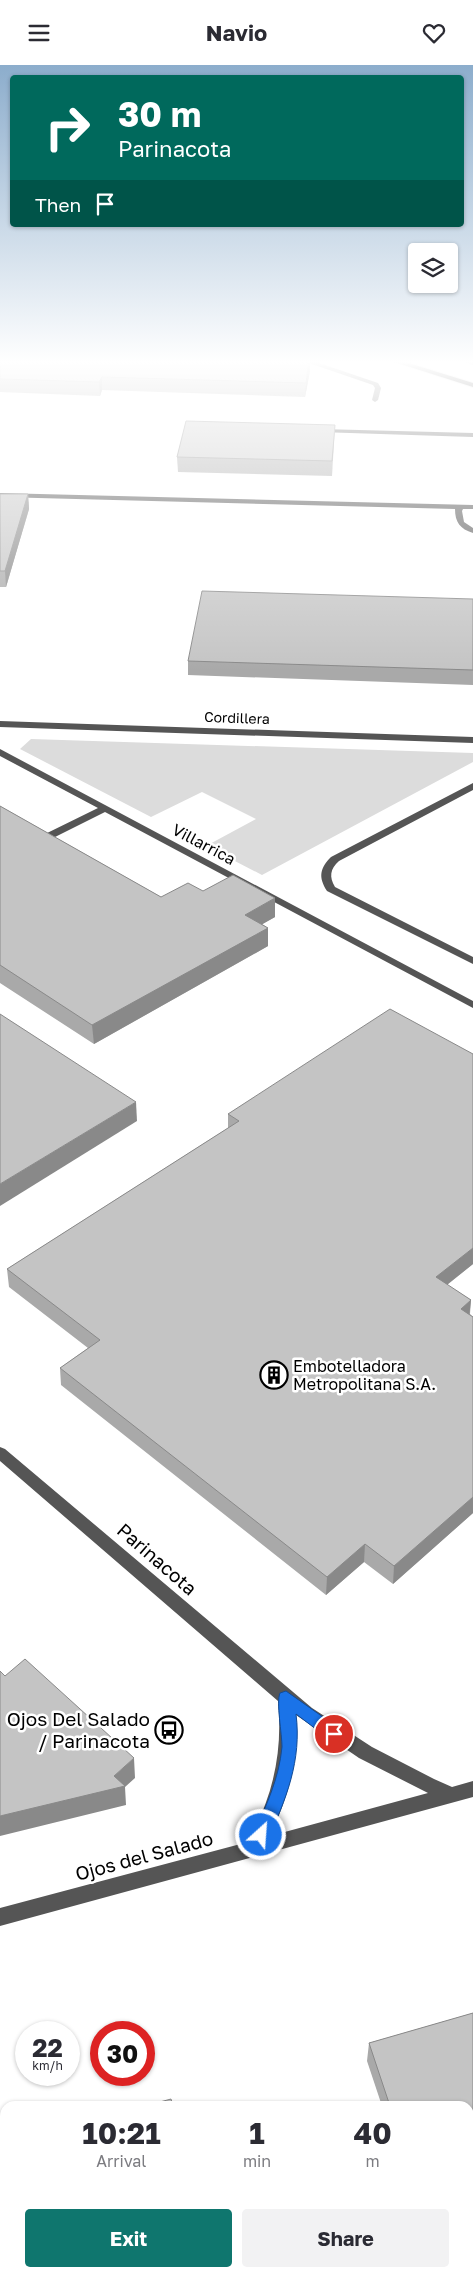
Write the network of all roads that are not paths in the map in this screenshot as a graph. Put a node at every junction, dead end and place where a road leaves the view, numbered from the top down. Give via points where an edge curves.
1 (0, 495) edge
2 (458, 506) junction
3 (473, 507) edge
4 (473, 531) edge
5 (0, 724) edge
6 (473, 741) edge
7 (0, 752) edge
8 (473, 786) edge
9 (106, 808) junction
10 (43, 839) edge
11 (473, 961) edge
12 (473, 1005) edge
13 (0, 1453) edge
14 (286, 1698) junction
15 (473, 1789) edge
16 (451, 1795) junction
17 (254, 1848) junction
18 (0, 1917) edge

1 - 2 street
2 - 3 street
2 - 4 street via 461,523
5 - 6 street, Cordillera
7 - 9 street, Villarrica
8 - 11 street via 335,859 324,874 331,889
9 - 10 street
9 - 12 street, Villarrica
13 - 14 street, Parinacota
14 - 16 street, Parinacota via 360,1751
14 - 17 street via 289,1747 286,1772 272,1815
15 - 16 street, Ojos del Salado
16 - 17 street, Ojos del Salado
17 - 18 street, Ojos del Salado

